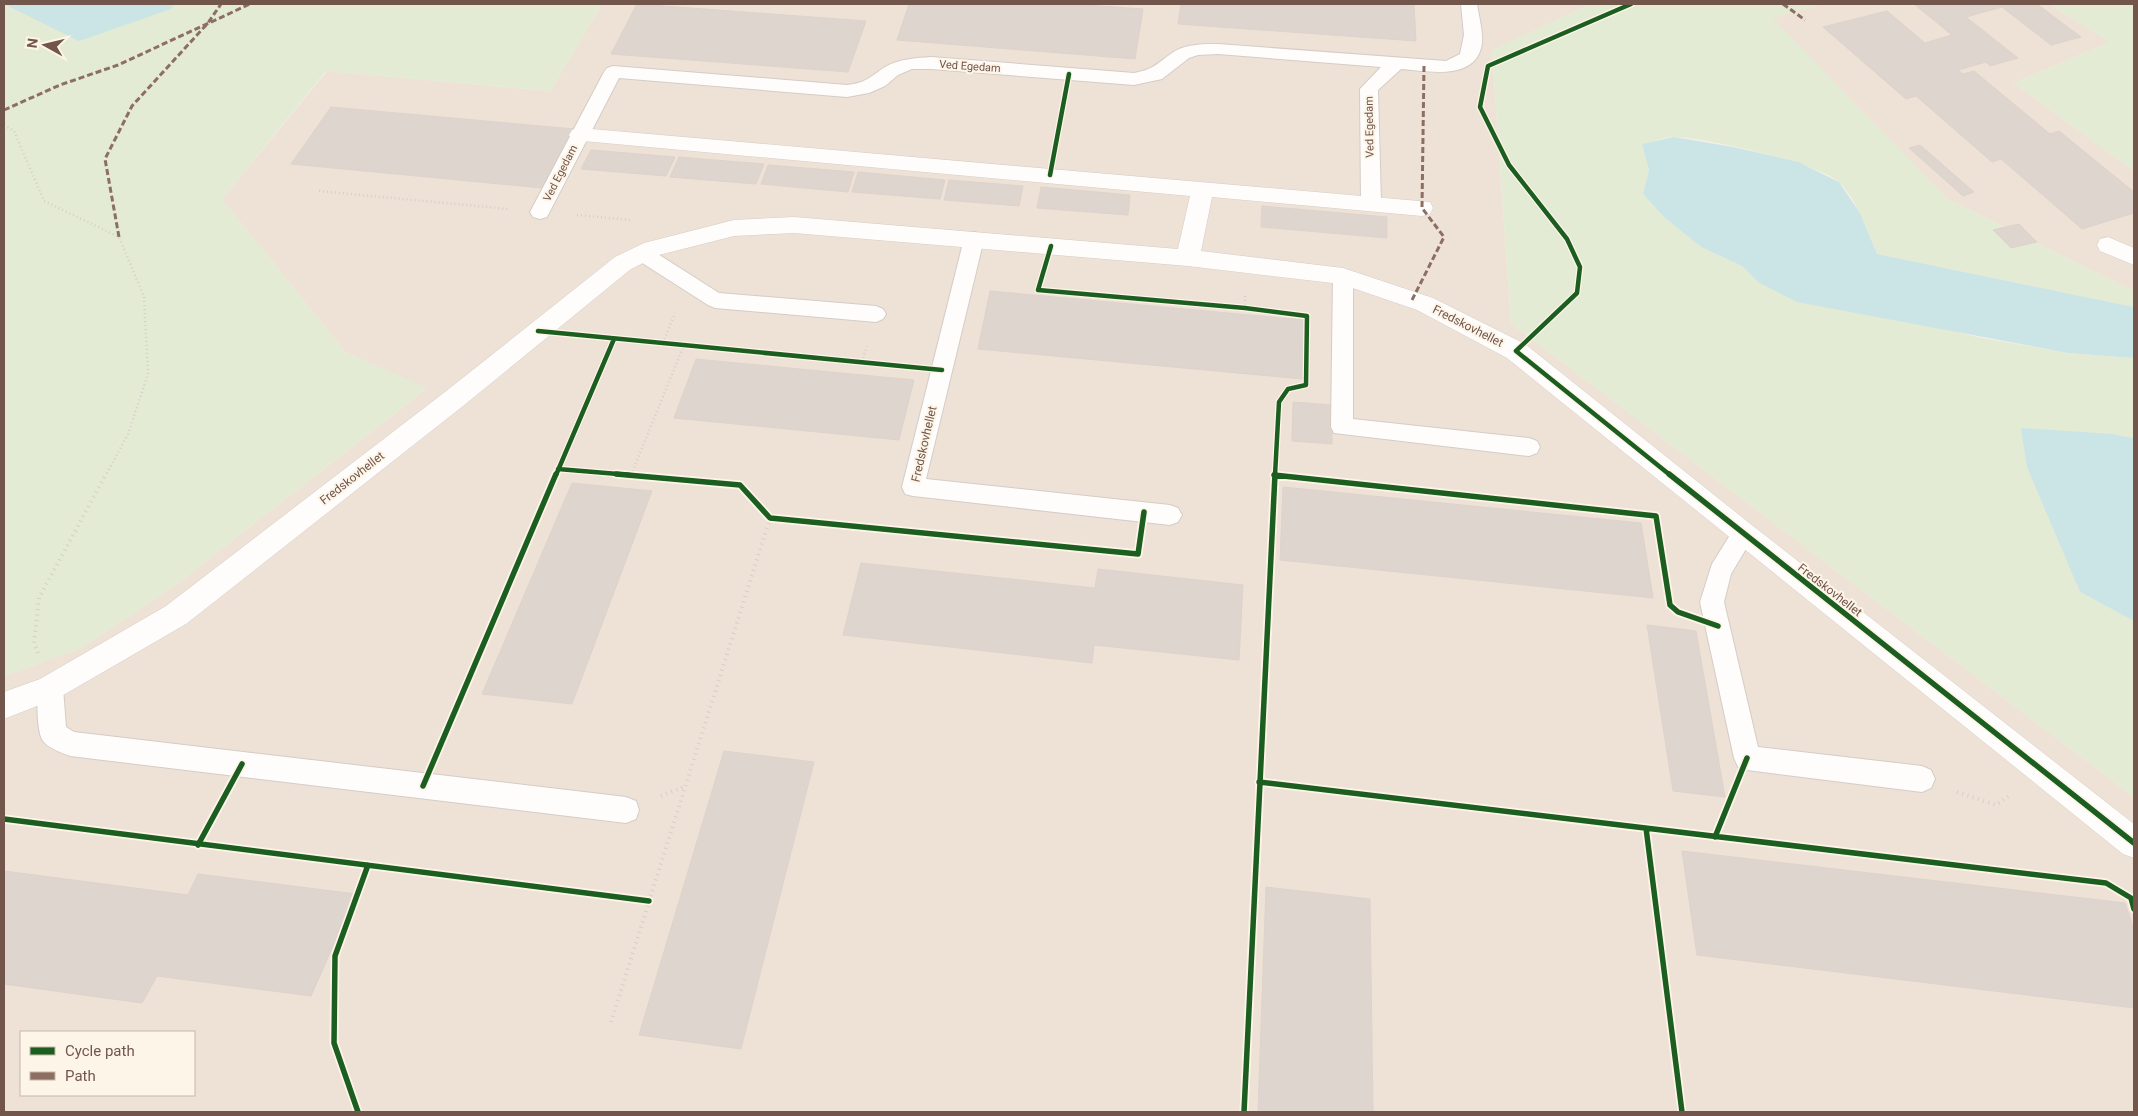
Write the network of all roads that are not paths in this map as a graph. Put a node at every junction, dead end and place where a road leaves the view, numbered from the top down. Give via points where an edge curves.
1 (1470, 4) edge
2 (1397, 63) junction
3 (580, 135) junction
4 (1203, 189) junction
5 (1371, 203) junction
6 (1422, 208) dead end
7 (540, 212) road end
8 (974, 239) junction
9 (2108, 245) dead end
10 (643, 254) junction
11 (2134, 257) edge
12 (1188, 258) junction
13 (1343, 276) junction
14 (876, 314) dead end
15 (1529, 447) dead end
16 (1170, 515) dead end
17 (1742, 534) junction
18 (50, 688) junction
19 (4, 706) edge
20 (1922, 780) road end
21 (626, 810) dead end
22 (2134, 843) edge

1 - 2 lane, Ved Egedam via 1473,46 1466,60 1447,67
2 - 3 lane, Ved Egedam via 1198,50 1183,54 1156,75 1134,79 910,64 863,89 847,91 613,72
2 - 5 lane, Ved Egedam via 1376,78 1369,89
3 - 4 street, Ved Egedam
3 - 7 lane, Ved Egedam
4 - 5 street, Ved Egedam
4 - 12 street
5 - 6 street, Ved Egedam
8 - 10 street, Fredskovhellet via 794,224 734,228
8 - 12 street, Fredskovhellet
8 - 16 lane, Fredskovhellet via 913,487
9 - 11 street
10 - 14 lane via 715,300
10 - 18 street, Fredskovhellet via 623,263 176,615
12 - 13 street, Fredskovhellet
13 - 15 lane via 1342,427
13 - 17 street, Fredskovhellet via 1425,304 1516,351
17 - 20 lane via 1720,571 1712,602 1747,758
17 - 22 street, Fredskovhellet
18 - 19 street, Fredskovhellet
18 - 21 lane via 53,734 70,744

